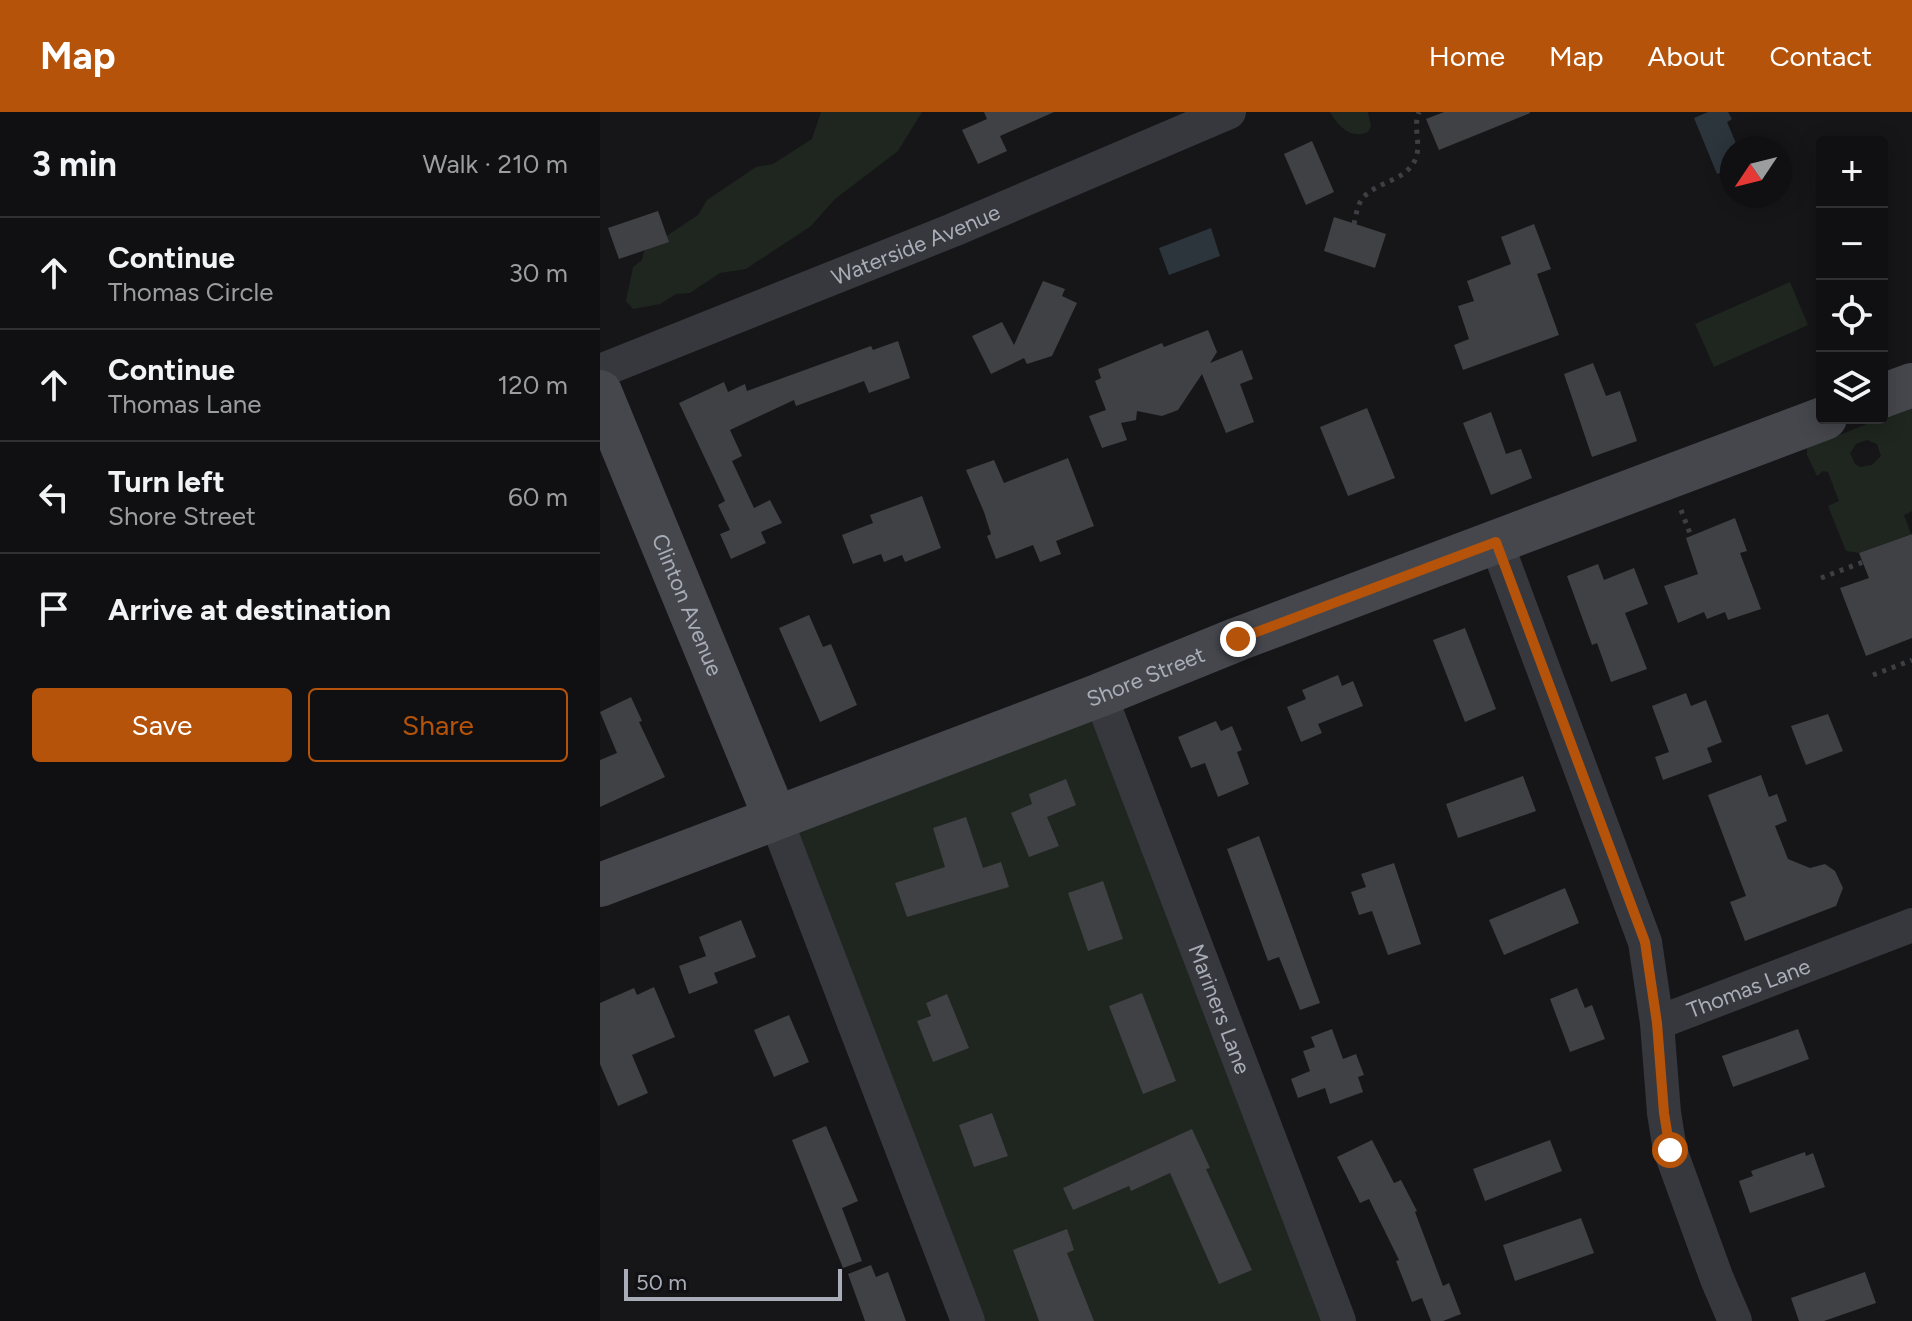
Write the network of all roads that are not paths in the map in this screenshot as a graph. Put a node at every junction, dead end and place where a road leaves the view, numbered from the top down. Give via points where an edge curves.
1 (1229, 112) edge
2 (600, 371) edge
3 (1912, 385) edge
4 (600, 392) edge
5 (1888, 394) edge
6 (1816, 421) edge
7 (1496, 542) junction
8 (1100, 695) junction
9 (775, 817) junction
10 (600, 885) edge
11 (1912, 925) edge
12 (1657, 1023) junction
13 (968, 1321) edge
14 (1339, 1321) edge
15 (1735, 1321) edge

1 - 2 street, Waterside Avenue via 953,230
3 - 5 main road
4 - 9 main road, Clinton Avenue
6 - 7 main road, Shore Street
7 - 8 main road, Shore Street
7 - 12 street, Thomas Lane via 1637,916
8 - 9 main road, Shore Street
8 - 14 street, Mariners Lane
9 - 10 main road, Shore Street
9 - 13 street
11 - 12 street, Thomas Lane
12 - 15 street via 1670,1150

